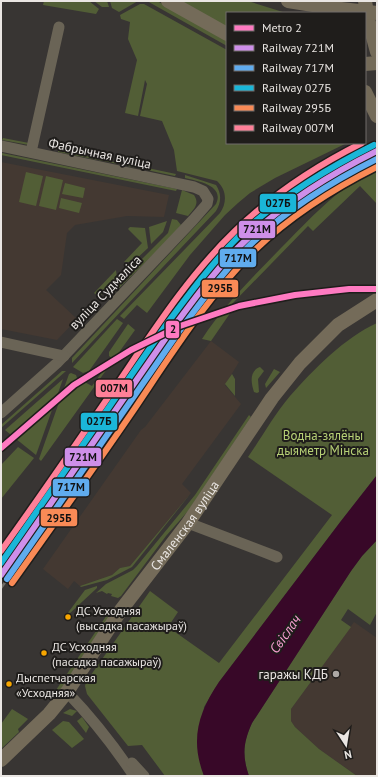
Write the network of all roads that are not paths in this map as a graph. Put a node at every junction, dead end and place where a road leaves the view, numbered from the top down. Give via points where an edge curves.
1 (168, 1) edge
2 (288, 1) edge
3 (340, 1) edge
4 (365, 1) edge
5 (341, 12) edge
6 (377, 13) edge
7 (58, 27) dead end
8 (226, 33) edge
9 (377, 52) edge
10 (377, 63) edge
11 (366, 64) edge
12 (366, 94) edge
13 (377, 116) edge
14 (1, 146) edge
15 (31, 152) junction
16 (194, 187) joint
17 (377, 300) edge
18 (1, 342) edge
19 (64, 356) junction
20 (1, 413) edge
21 (188, 523) junction
22 (277, 558) dead end
23 (67, 692) junction
24 (118, 751) junction
25 (1, 760) edge
26 (134, 776) edge
27 (144, 776) edge

1 - 8 main road
2 - 6 main road, bridge
3 - 5 main road
4 - 9 main road
7 - 15 street
10 - 11 main road
12 - 13 main road
14 - 15 street, Фабрычная вуліца
15 - 16 street, Фабрычная вуліца
16 - 19 street, вуліца Судмаліса via 203,190 208,199 207,204
17 - 21 main road, Смаленская вуліца via 338,324 300,363 272,398
18 - 19 street
19 - 20 street, вуліца Судмаліса
21 - 22 street
21 - 23 main road, Смаленская вуліца via 121,610
23 - 24 street
23 - 25 main road, Смаленская вуліца via 49,714
24 - 26 street
24 - 27 street

